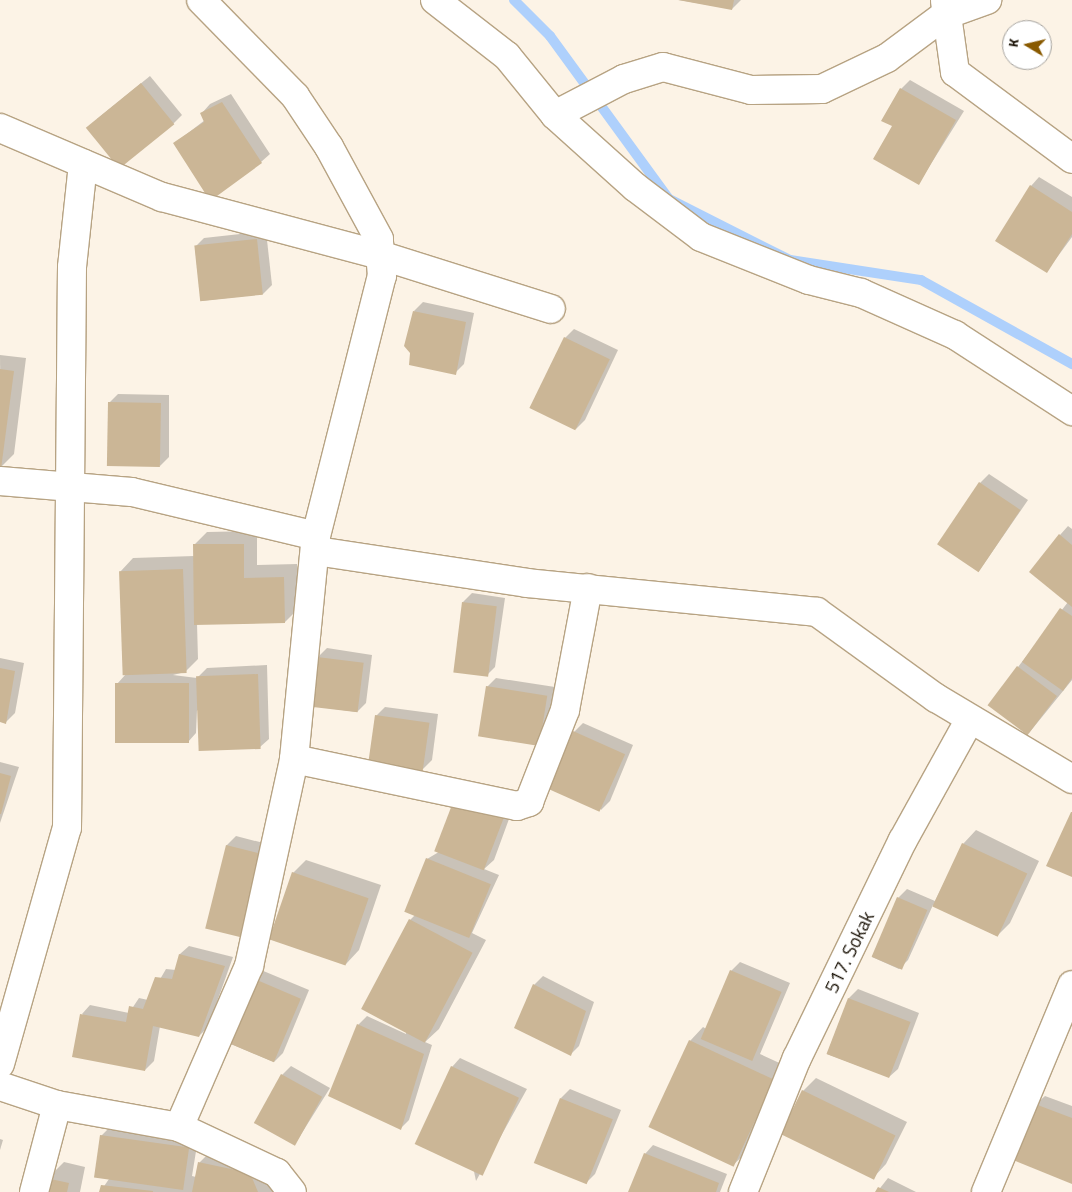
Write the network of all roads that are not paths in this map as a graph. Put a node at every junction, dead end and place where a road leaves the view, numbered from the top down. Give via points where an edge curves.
1 (201, 0) edge
2 (435, 0) edge
3 (987, 0) edge
4 (947, 5) edge
5 (565, 111) junction
6 (0, 128) edge
7 (1072, 159) edge
8 (83, 164) junction
9 (380, 256) junction
10 (551, 309) dead end
11 (1072, 411) edge
12 (0, 480) edge
13 (73, 487) junction
14 (316, 544) junction
15 (588, 588) junction
16 (970, 719) junction
17 (294, 759) junction
18 (1072, 779) edge
19 (1072, 985) edge
20 (0, 1064) edge
21 (0, 1086) edge
22 (57, 1105) junction
23 (179, 1127) junction
24 (34, 1192) edge
25 (292, 1192) edge
26 (744, 1192) edge
27 (986, 1192) edge

1 - 9 street via 295,96 379,239
2 - 5 street via 507,56
3 - 4 street
4 - 5 street via 888,58 822,89 751,90 663,67 624,79
4 - 7 street via 954,72
5 - 11 street via 635,187 702,237 809,280 861,293 955,335
6 - 8 street
8 - 9 street via 162,197
8 - 13 street via 72,267
9 - 10 street
9 - 14 street via 382,276
12 - 13 street
13 - 14 street via 132,492
13 - 20 street via 67,828
14 - 15 street
14 - 17 street
15 - 16 street via 817,612
15 - 17 street via 565,710 529,802 517,806
16 - 18 street
16 - 26 street, 517. Sokak via 903,840 797,1058
17 - 23 street via 249,966
19 - 27 street
21 - 22 street
22 - 23 street
22 - 24 street
23 - 25 street via 277,1173

